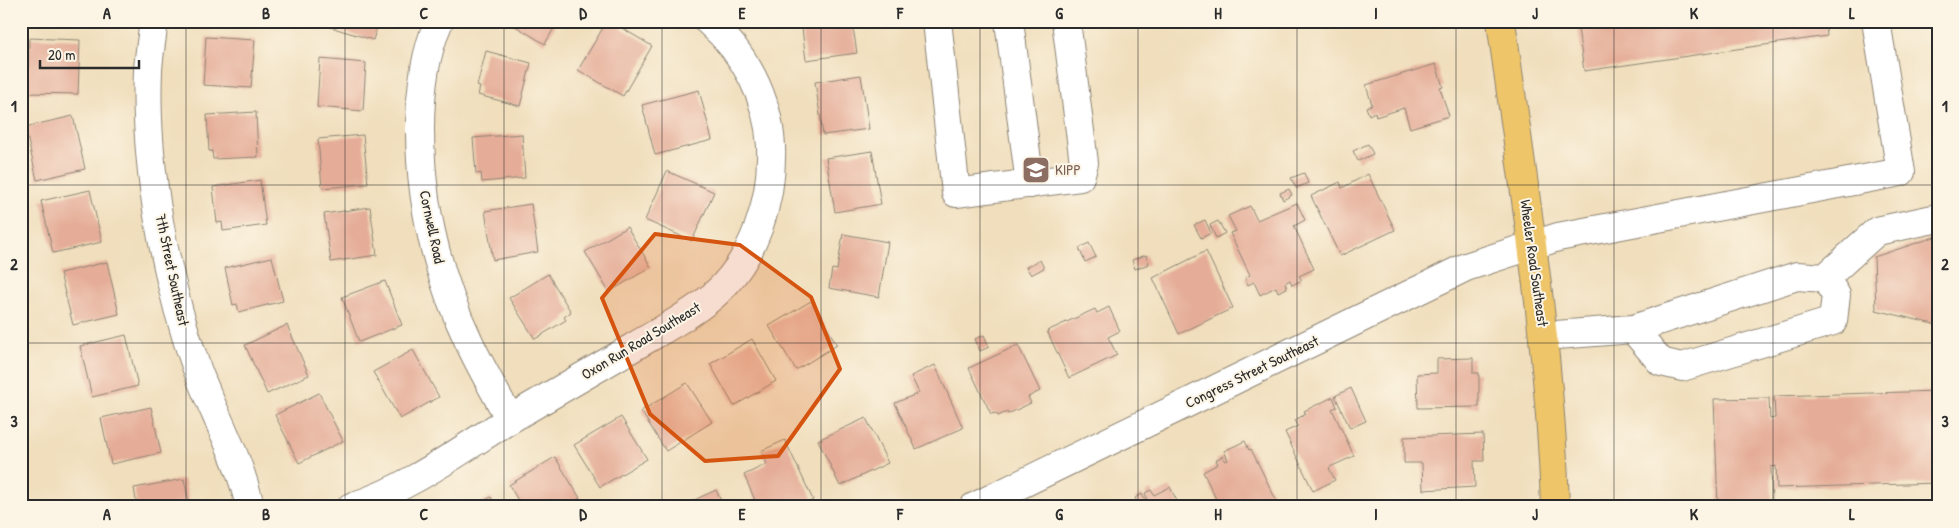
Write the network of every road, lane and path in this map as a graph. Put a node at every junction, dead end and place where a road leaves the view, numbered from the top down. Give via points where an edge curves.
1 (154, 21) edge
2 (440, 21) edge
3 (708, 21) edge
4 (936, 21) edge
5 (1010, 21) edge
6 (1066, 21) edge
7 (1501, 21) edge
8 (1876, 21) edge
9 (1030, 184) junction
10 (1938, 218) edge
11 (1532, 244) junction
12 (1825, 278) junction
13 (1633, 329) junction
14 (1544, 336) junction
15 (510, 419) junction
16 (250, 507) edge
17 (351, 507) edge
18 (974, 507) edge
19 (1555, 507) edge

1 - 16 street, 7th Street Southeast via 148,69 149,126 163,241 184,328 209,399 240,470
2 - 15 street, Cornwell Road via 426,59 422,85 420,146 428,222 458,319
3 - 15 street, Oxon Run Road Southeast via 731,44 748,69 768,125 771,155 769,186 762,218 751,244 722,286 703,304
4 - 9 street via 956,193
5 - 9 street
6 - 9 street via 1084,163 1080,177
7 - 11 main road, Wheeler Road Southeast
8 - 11 street, Congress Street Southeast via 1901,172
10 - 12 street via 1877,231
11 - 14 main road, Wheeler Road Southeast
11 - 18 street, Congress Street Southeast via 1466,267
12 - 13 street via 1797,276
12 - 13 street via 1836,296 1833,321 1682,368 1661,362
13 - 14 street
14 - 19 main road, Wheeler Road Southeast via 1552,419
15 - 17 street, Oxon Run Road Southeast via 409,483

